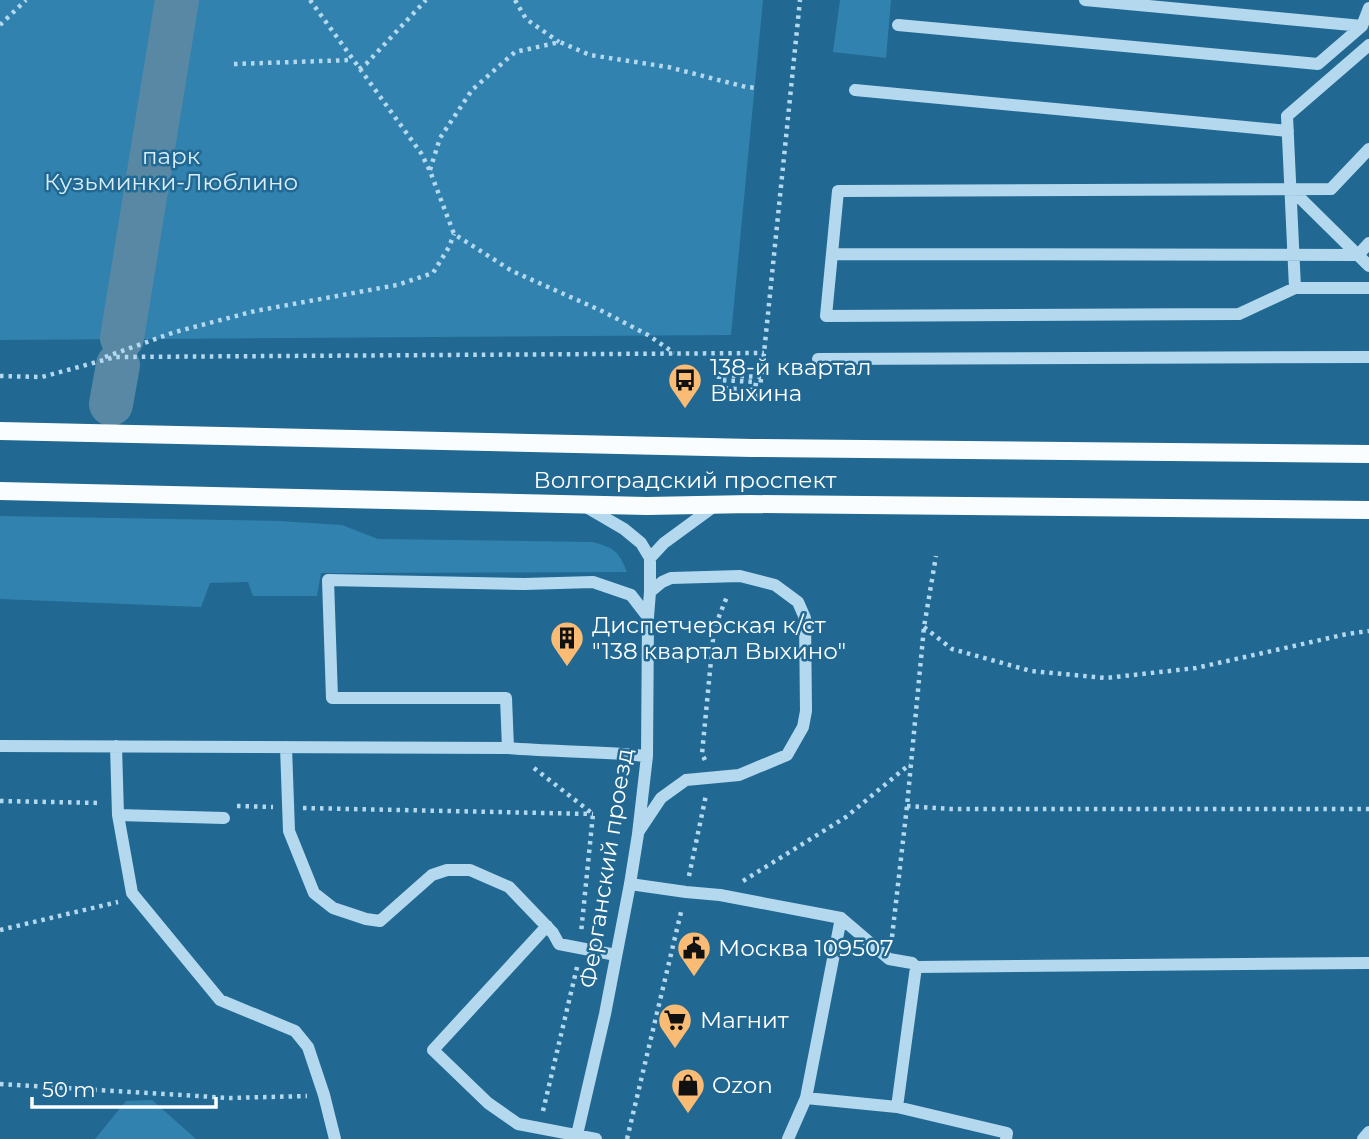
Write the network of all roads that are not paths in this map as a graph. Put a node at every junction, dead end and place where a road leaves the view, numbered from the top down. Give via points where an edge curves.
1 (1085, 0) edge
2 (1369, 8) edge
3 (898, 25) dead end
4 (1362, 26) junction
5 (1369, 45) edge
6 (855, 90) dead end
7 (1288, 131) junction
8 (1369, 149) edge
9 (1291, 189) junction
10 (1369, 243) edge
11 (832, 254) junction
12 (1293, 255) junction
13 (1358, 255) junction
14 (1369, 266) edge
15 (1295, 288) junction
16 (1369, 288) edge
17 (1369, 357) edge
18 (818, 359) dead end
19 (0, 431) edge
20 (1369, 454) edge
21 (0, 491) edge
22 (582, 505) junction
23 (716, 505) junction
24 (1369, 510) edge
25 (650, 558) junction
26 (650, 592) junction
27 (648, 617) junction
28 (0, 746) edge
29 (116, 746) junction
30 (286, 747) junction
31 (508, 748) junction
32 (647, 756) junction
33 (118, 815) junction
34 (224, 818) dead end
35 (638, 834) junction
36 (630, 884) junction
37 (841, 918) junction
38 (547, 926) junction
39 (617, 955) junction
40 (1369, 963) edge
41 (916, 967) junction
42 (806, 1098) junction
43 (897, 1107) junction
44 (577, 1138) edge
45 (335, 1139) edge
46 (596, 1139) edge
47 (788, 1139) edge
48 (1006, 1139) edge

1 - 4 street
2 - 4 street
3 - 4 street via 1318,64
5 - 7 street via 1287,116
6 - 7 street
7 - 9 street
8 - 9 street via 1331,189
9 - 11 street via 838,191
9 - 12 street
9 - 13 street
10 - 13 street
11 - 12 street
11 - 15 street via 826,316 1239,314
12 - 13 street
12 - 15 street
13 - 14 street
15 - 16 street
17 - 18 street
19 - 20 main road, Волгоградский проспект via 752,448
21 - 22 main road, Волгоградский проспект
22 - 23 main road, Волгоградский проспект
22 - 25 street via 624,529
23 - 24 main road, Волгоградский проспект
23 - 25 street
25 - 26 street, Ферганский проезд
26 - 27 street, Ферганский проезд
26 - 35 street via 671,578 735,576 775,585 798,602 806,618 806,711 803,727 787,755 738,775 686,780 661,798
27 - 31 street via 631,595 593,582 328,579 332,698 506,698
27 - 32 street, Ферганский проезд
28 - 29 street
29 - 30 street
29 - 33 street
30 - 31 street
30 - 38 street via 289,831 314,893 333,908 380,921 432,875 470,870 509,887
31 - 32 street
32 - 35 street, Ферганский проезд
33 - 34 street
33 - 45 street via 135,898 220,1000 295,1031 308,1048
35 - 36 street, Ферганский проезд
36 - 37 street
36 - 39 street, Ферганский проезд
37 - 41 street via 889,959
37 - 42 street
38 - 39 street via 559,944
38 - 44 street via 433,1051 488,1103 518,1124
39 - 44 street, Ферганский проезд
40 - 41 street
41 - 43 street
42 - 43 street
42 - 47 street
43 - 48 street via 1007,1133
44 - 46 street

